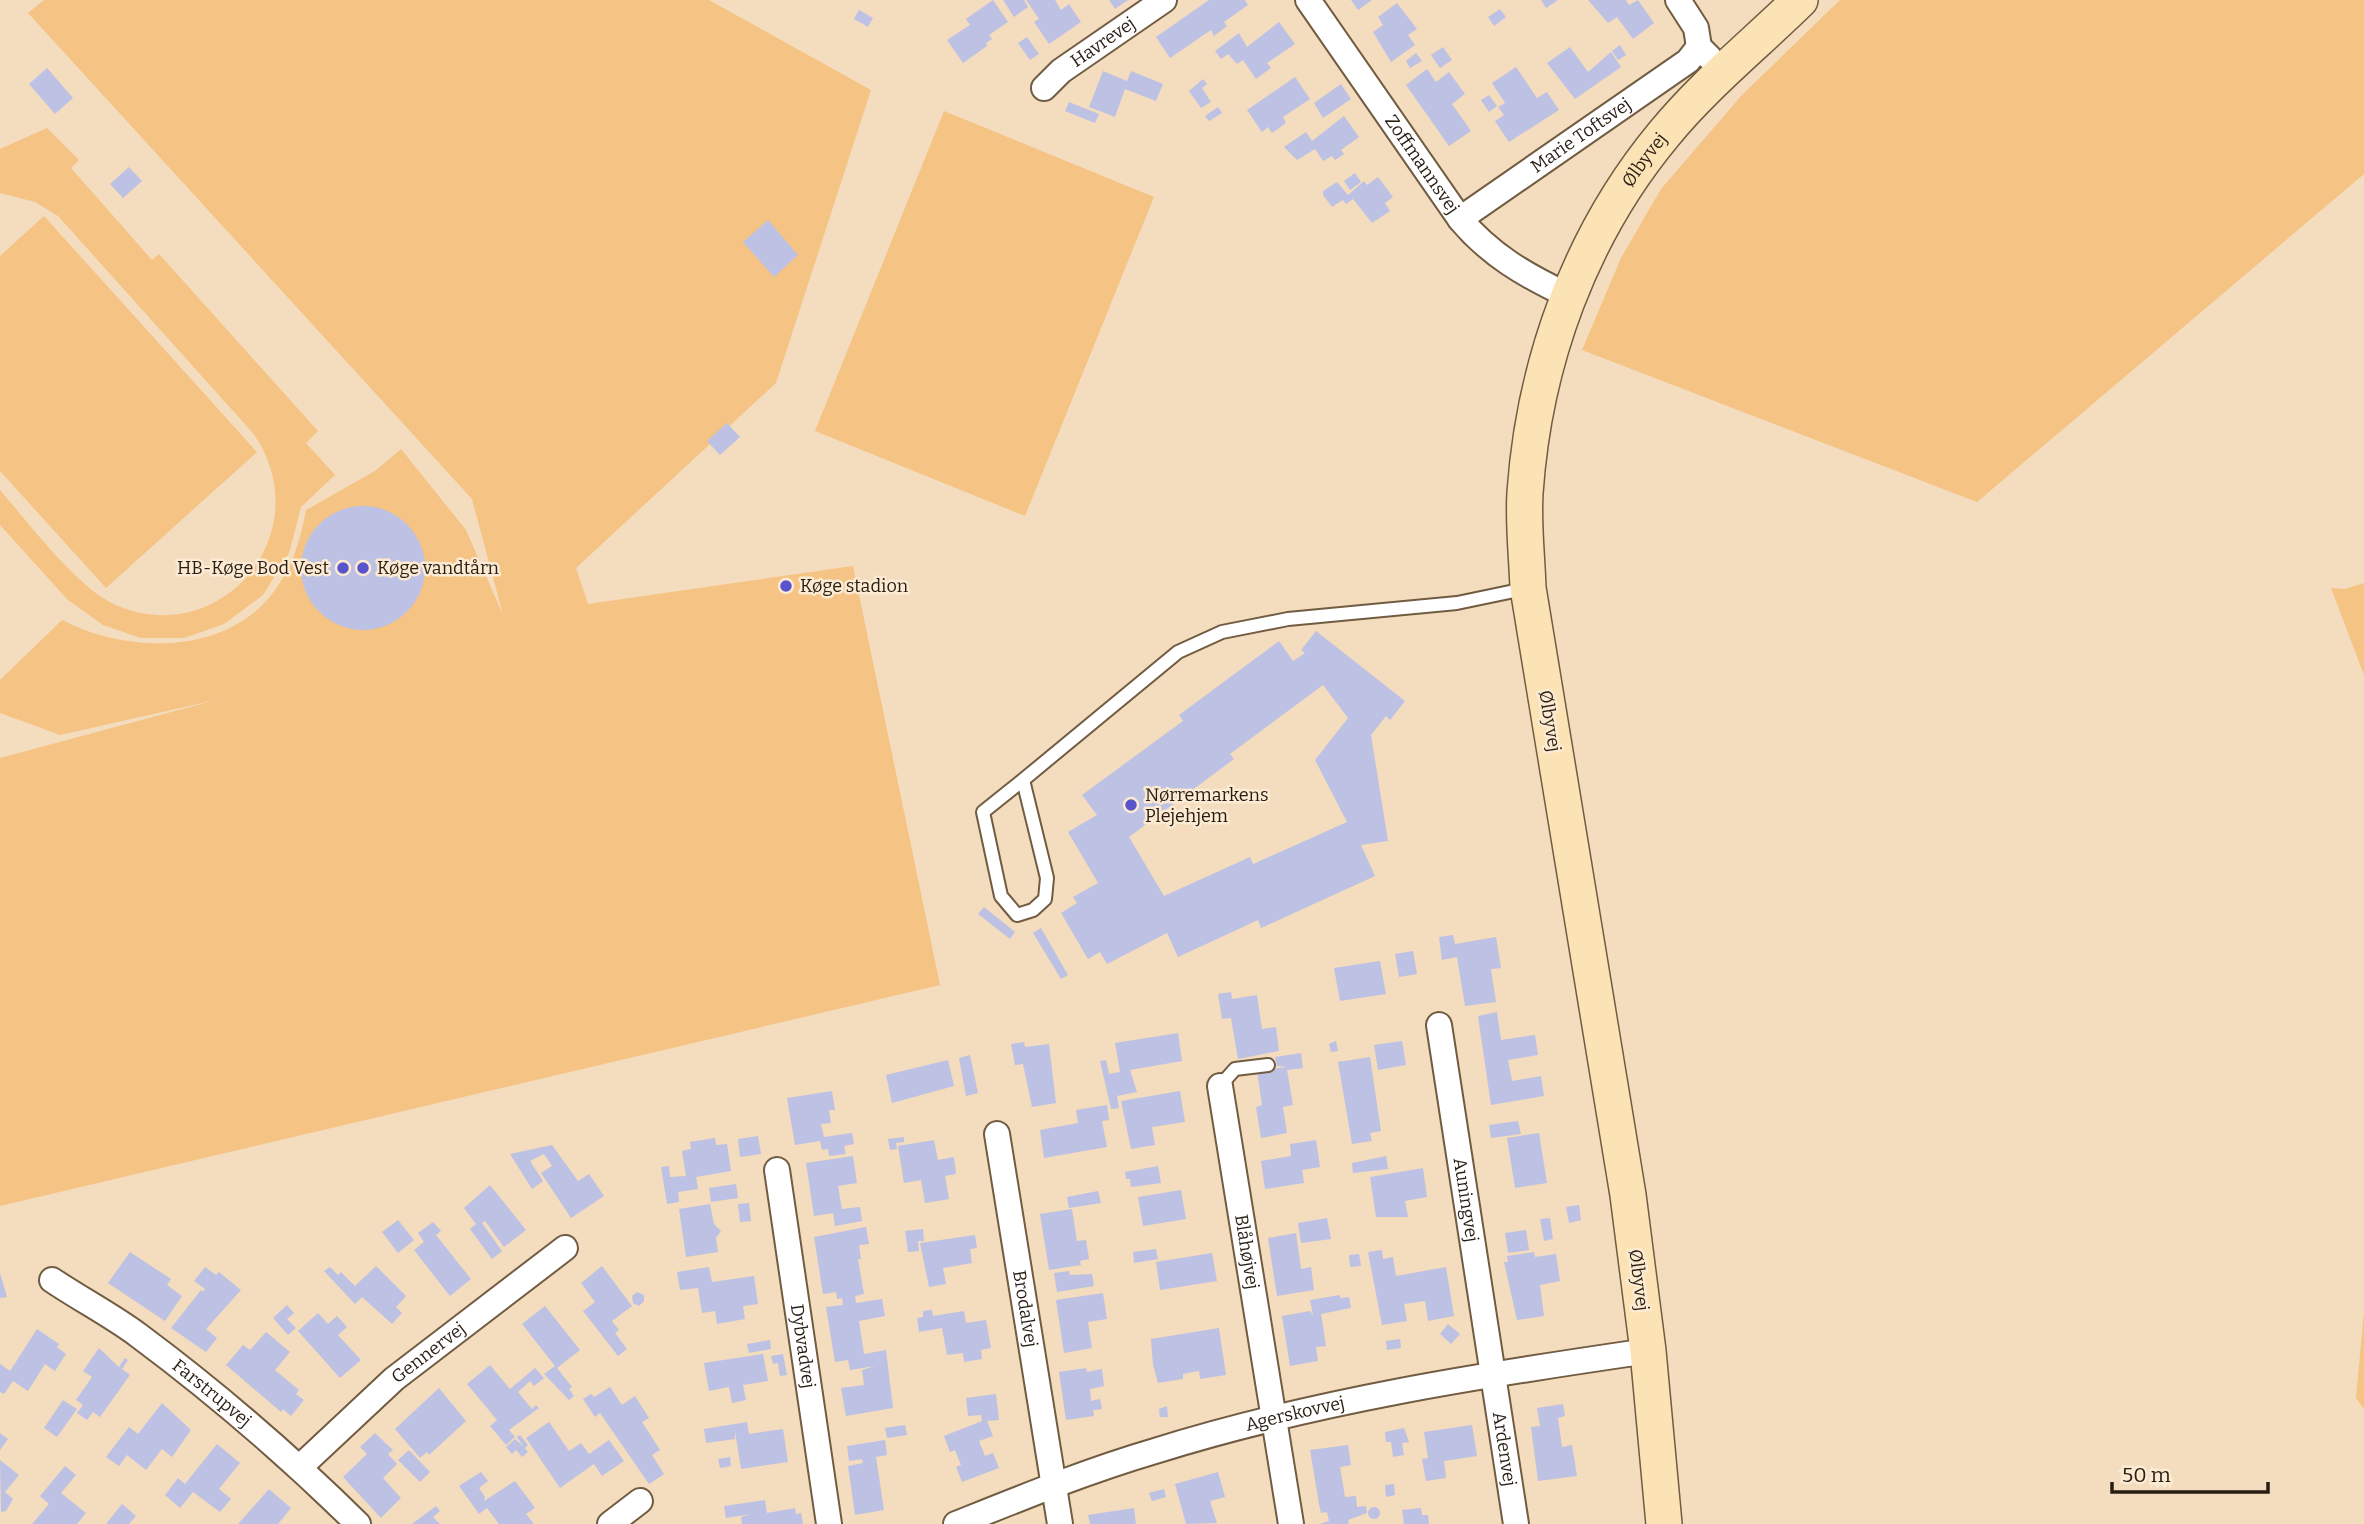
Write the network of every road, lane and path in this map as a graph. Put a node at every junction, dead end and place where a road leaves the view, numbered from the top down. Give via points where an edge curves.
1 (1164, 0) edge
2 (1308, 0) edge
3 (1678, 0) edge
4 (1800, 0) edge
5 (1699, 47) junction
6 (1725, 72) junction
7 (1044, 88) dead end
8 (1460, 219) junction
9 (1567, 295) junction
10 (1528, 589) junction
11 (1023, 780) junction
12 (1439, 1026) dead end
13 (1268, 1065) dead end
14 (1220, 1086) joint
15 (997, 1134) dead end
16 (777, 1170) dead end
17 (565, 1248) dead end
18 (52, 1280) dead end
19 (1648, 1351) junction
20 (1494, 1373) junction
21 (1274, 1418) junction
22 (300, 1467) junction
23 (1054, 1485) junction
24 (640, 1501) dead end
25 (358, 1524) edge
26 (610, 1524) edge
27 (829, 1524) edge
28 (956, 1524) edge
29 (1060, 1524) edge
30 (1291, 1524) edge
31 (1516, 1524) edge
32 (1664, 1524) edge

1 - 7 street, Havrevej via 1061,71
2 - 8 street, Zoffmannsvej
3 - 5 street via 1696,28
4 - 6 street, Ølbyvej
5 - 6 street
5 - 8 street, Marie Toftsvej via 1688,61
6 - 9 street, Ølbyvej via 1666,131 1635,170
8 - 9 street, Zoffmannsvej via 1504,262
9 - 10 street, Ølbyvej via 1537,393 1525,495
10 - 11 lane via 1457,603 1288,619 1222,632 1178,652
10 - 19 street, Ølbyvej via 1628,1195
11 - 11 lane via 1047,878 1045,899 1033,910 1017,915 1001,897 983,811
12 - 20 street, Auningvej
13 - 14 lane via 1235,1069
14 - 21 street, Blåhøjvej
15 - 23 street, Brodalvej
16 - 27 street, Dybvadvej
17 - 22 street, Gennervej via 394,1379
18 - 22 street, Farstrupvej via 136,1333
19 - 20 street, Agerskovvej
19 - 32 street, Ølbyvej
20 - 21 street, Agerskovvej
20 - 31 street, Ardenvej
21 - 23 street, Agerskovvej
21 - 30 street, Blåhøjvej
22 - 25 street, Farstrupvej
23 - 28 street, Agerskovvej
23 - 29 street, Brodalvej
24 - 26 street

